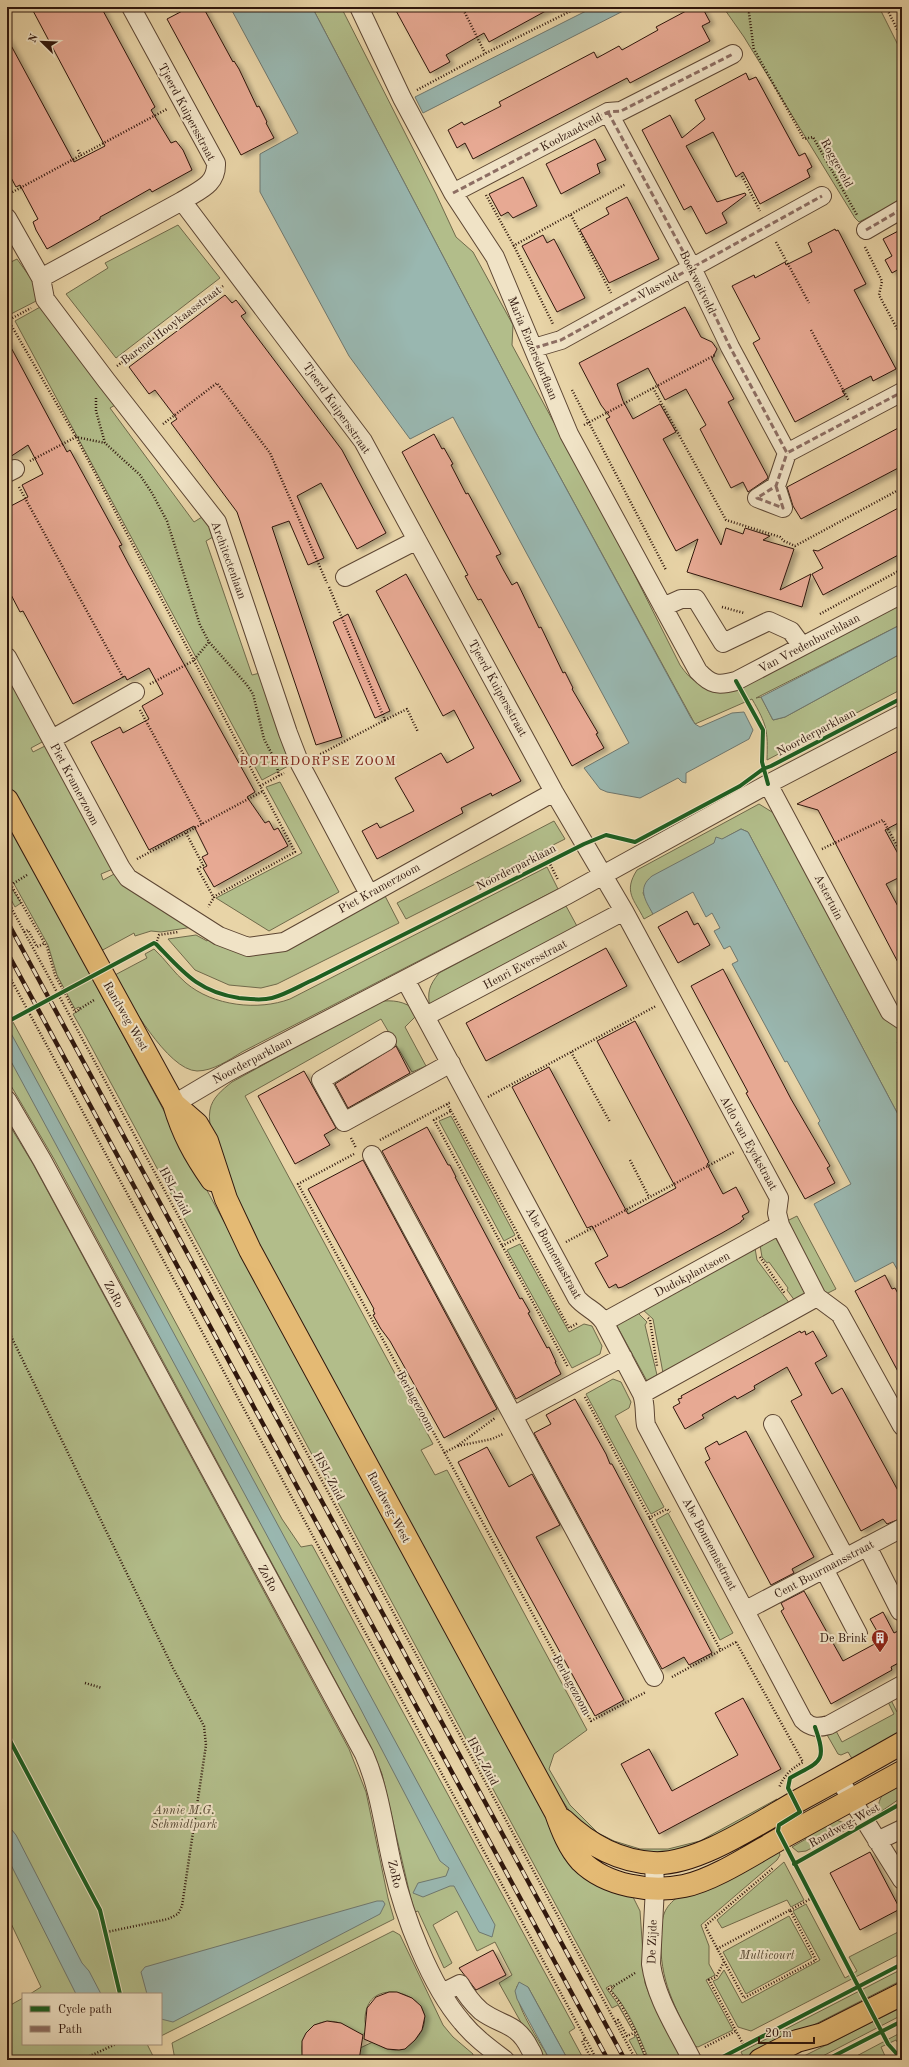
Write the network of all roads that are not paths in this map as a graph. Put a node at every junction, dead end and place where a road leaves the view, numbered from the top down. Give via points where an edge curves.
1 (131, 7) edge
2 (359, 7) edge
3 (733, 54) road end
4 (608, 112) junction
5 (453, 193) junction
6 (822, 196) dead end
7 (182, 201) junction
8 (902, 209) edge
9 (7, 218) edge
10 (866, 230) road end
11 (692, 268) junction
12 (41, 278) junction
13 (534, 348) junction
14 (902, 392) edge
15 (787, 453) junction
16 (776, 486) dead end
17 (417, 540) junction
18 (344, 577) dead end
19 (902, 594) edge
20 (663, 607) junction
21 (802, 646) junction
22 (7, 657) edge
23 (713, 684) joint
24 (133, 693) road end
25 (902, 714) edge
26 (52, 739) junction
27 (768, 784) junction
28 (554, 792) junction
29 (7, 800) edge
30 (603, 876) junction
31 (369, 894) junction
32 (624, 911) junction
33 (406, 981) junction
34 (426, 1016) junction
35 (902, 1020) edge
36 (387, 1041) dead end
37 (451, 1063) junction
38 (7, 1100) edge
39 (174, 1104) junction
40 (369, 1150) road end
41 (226, 1199) joint
42 (780, 1225) junction
43 (817, 1297) junction
44 (602, 1318) junction
45 (623, 1357) junction
46 (642, 1394) junction
47 (511, 1423) junction
48 (773, 1424) dead end
49 (902, 1426) edge
50 (902, 1528) edge
51 (867, 1546) junction
52 (845, 1558) junction
53 (824, 1569) junction
54 (746, 1610) junction
55 (900, 1611) dead end
56 (858, 1634) dead end
57 (656, 1681) road end
58 (902, 1685) edge
59 (902, 1743) edge
60 (902, 1772) edge
61 (839, 1779) junction
62 (851, 1799) junction
63 (556, 1813) junction
64 (902, 1829) edge
65 (878, 1841) junction
66 (654, 1863) junction
67 (902, 1880) edge
68 (655, 1887) junction
69 (442, 1993) junction
70 (902, 1994) edge
71 (823, 2034) junction
72 (752, 2049) edge
73 (696, 2055) edge
74 (505, 2060) edge
75 (534, 2060) edge
76 (784, 2060) edge

1 - 7 street, Tjeerd Kuipersstraat via 216,162 216,173 212,181
2 - 5 street, Maria Enzersdorflaan via 402,98
3 - 4 street, Koolzaadveld via 621,111
4 - 5 street, Koolzaadveld
4 - 11 street, Boekweitveld
5 - 13 street, Maria Enzersdorflaan via 495,257
6 - 11 street, Vlasveld
7 - 12 street
7 - 17 street, Tjeerd Kuipersstraat via 363,441
8 - 10 street
9 - 12 street, Architectenlaan
11 - 13 street, Vlasveld via 561,340
11 - 15 street, Boekweitveld via 730,347
12 - 31 street, Architectenlaan via 45,299 217,522 300,764
13 - 20 street, Maria Enzersdorflaan via 569,434
14 - 15 street
15 - 16 street
17 - 18 street
17 - 28 street, Tjeerd Kuipersstraat
19 - 21 street, Van Vredenburchlaan
20 - 21 street via 681,599 696,599 723,643 769,620 791,630
20 - 23 street, Maria Enzersdorflaan via 698,671
21 - 23 street, Van Vredenburchlaan via 736,681
22 - 26 street, Piet Kramerzoom
24 - 26 street
25 - 27 street, Noorderparklaan
26 - 31 street, Piet Kramerzoom via 120,868 128,878 219,936 248,946 284,942
27 - 30 street, Noorderparklaan
27 - 35 street, Astertuin via 890,1012
28 - 30 street, Tjeerd Kuipersstraat
28 - 31 street, Piet Kramerzoom
29 - 39 main road, Randweg West
30 - 32 street, Aldo van Eyckstraat
30 - 33 street, Noorderparklaan
32 - 34 street, Henri Eversstraat
32 - 42 street, Aldo van Eyckstraat via 780,1198 777,1214
33 - 34 street, Abe Bonnemastraat
33 - 39 street, Noorderparklaan via 228,1072
34 - 37 street, Abe Bonnemastraat
36 - 37 street via 321,1080 344,1122
37 - 44 street, Abe Bonnemastraat via 580,1302
38 - 69 street, ZoRo via 364,1754 375,1783 393,1869 407,1920
39 - 41 main road, Randweg West via 193,1153
40 - 47 street
41 - 63 main road, Randweg-West via 262,1271
42 - 43 street, Aldo van Eyckstraat
42 - 44 street, Dudokplantsoen via 634,1305
43 - 46 street
43 - 49 street, Aldo van Eyckstraat via 840,1314
44 - 45 street, Abe Bonnemastraat
45 - 46 street, Abe Bonnemastraat
45 - 47 street
46 - 54 street, Abe Bonnemastraat via 646,1404 646,1425
47 - 57 street
48 - 52 street
50 - 51 street, Cent Buurmansstraat
51 - 52 street, Cent Buurmansstraat
51 - 55 street
52 - 53 street, Cent Buurmansstraat
53 - 54 street, Cent Buurmansstraat
53 - 56 street
54 - 58 street, Abe Bonnemastraat via 802,1720 808,1725 829,1725
59 - 61 main road, Randweg-West
60 - 62 main road, Randweg-West
61 - 62 street, Randweg-West
61 - 66 main road, Randweg-West via 712,1849 688,1858
62 - 65 street, Randweg-West
62 - 68 main road, Randweg-West via 718,1874 684,1886
63 - 66 main road, Randweg-West via 591,1844 630,1860
63 - 68 main road, Randweg-West via 566,1839 581,1861 595,1872 617,1883
64 - 65 street
65 - 67 street, Randweg-West
66 - 68 street, De Zijde
68 - 73 street, De Zijde via 651,1964 656,1992
69 - 74 street, ZoRo via 474,2036
69 - 75 street via 460,1984 467,1997 483,2012 521,2034
70 - 71 main road
71 - 72 main road
71 - 76 main road via 801,2052

